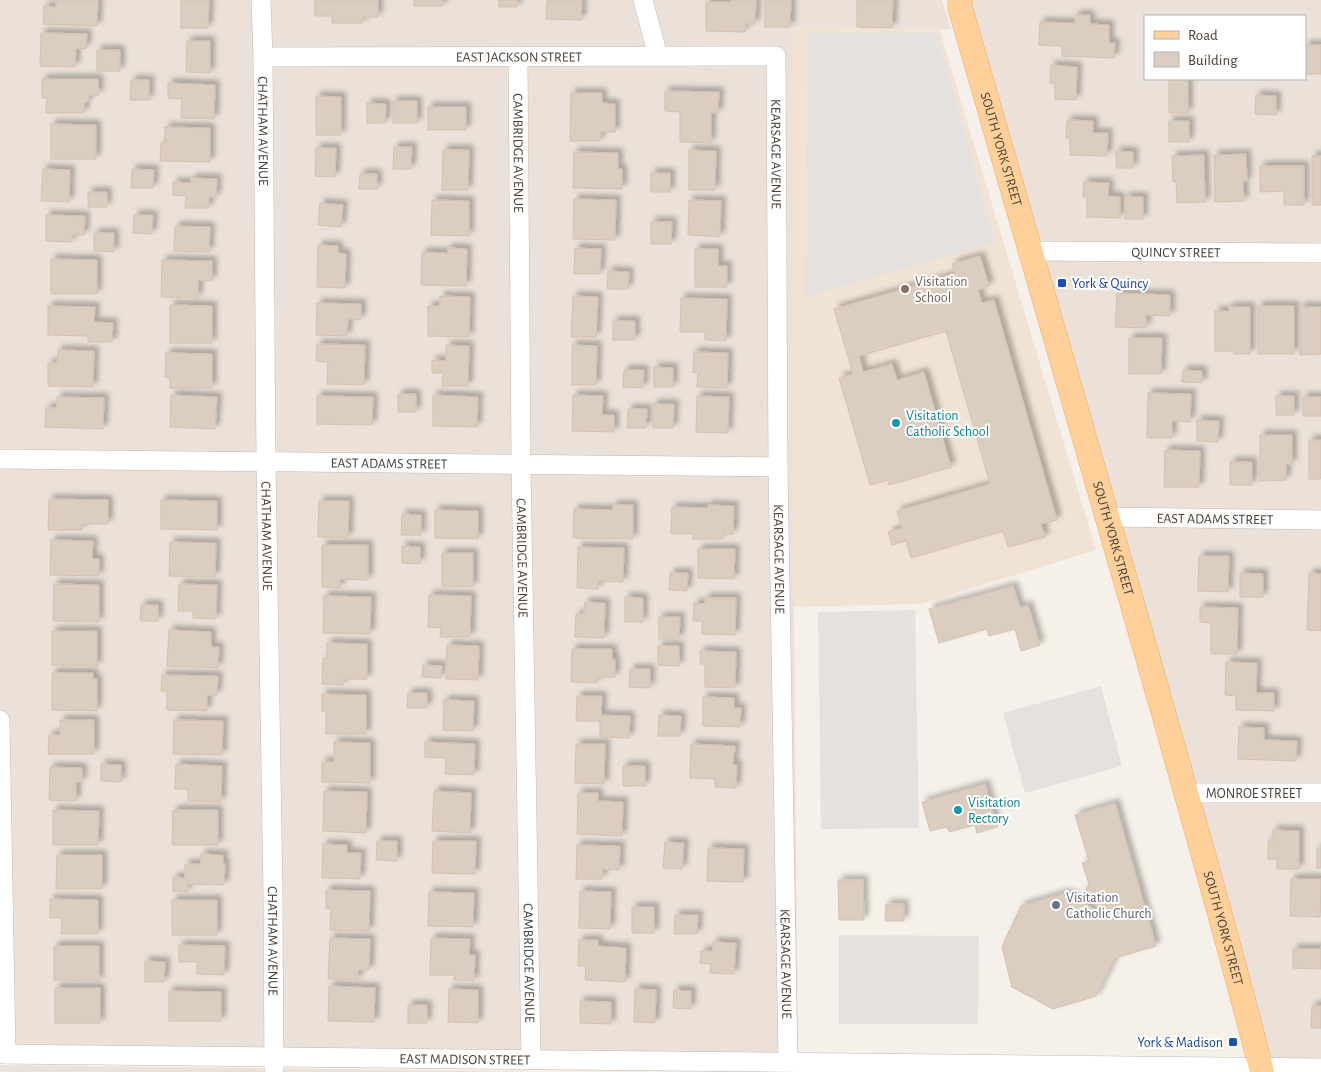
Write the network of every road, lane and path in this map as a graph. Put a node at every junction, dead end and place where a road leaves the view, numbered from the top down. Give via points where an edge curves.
1 (261, 0) edge
2 (643, 0) edge
3 (958, 2) edge
4 (658, 56) junction
5 (776, 56) joint
6 (263, 57) junction
7 (518, 57) junction
8 (1031, 251) junction
9 (1321, 253) edge
10 (0, 459) edge
11 (266, 462) junction
12 (521, 464) junction
13 (778, 467) junction
14 (1108, 517) junction
15 (1321, 520) edge
16 (0, 720) edge
17 (1186, 793) junction
18 (1321, 793) edge
19 (3, 1054) edge
20 (531, 1060) junction
21 (788, 1062) junction
22 (274, 1064) edge
23 (817, 1067) edge
24 (1321, 1068) edge
25 (1262, 1070) edge

1 - 6 street, CHATHAM AVENUE
2 - 4 street
3 - 8 main road, SOUTH YORK STREET
4 - 5 street, EAST JACKSON STREET
4 - 7 street, EAST JACKSON STREET
5 - 13 street, KEARSAGE AVENUE
6 - 7 street, EAST JACKSON STREET
6 - 11 street, CHATHAM AVENUE
7 - 12 street, CAMBRIDGE AVENUE
8 - 9 street, QUINCY STREET
8 - 14 main road, SOUTH YORK STREET
10 - 11 street, EAST ADAMS STREET
11 - 12 street, EAST ADAMS STREET
11 - 22 street, CHATHAM AVENUE
12 - 13 street, EAST ADAMS STREET
12 - 20 street, CAMBRIDGE AVENUE
13 - 21 street, KEARSAGE AVENUE
14 - 15 street, EAST ADAMS STREET
14 - 17 main road, SOUTH YORK STREET
16 - 19 street
17 - 18 street, MONROE STREET
17 - 25 main road, SOUTH YORK STREET
19 - 22 street, EAST MADISON STREET
20 - 21 street, EAST MADISON STREET
20 - 22 street, EAST MADISON STREET
21 - 23 street, EAST MADISON STREET
23 - 25 street, EAST MADISON STREET
24 - 25 street, EAST MADISON STREET

